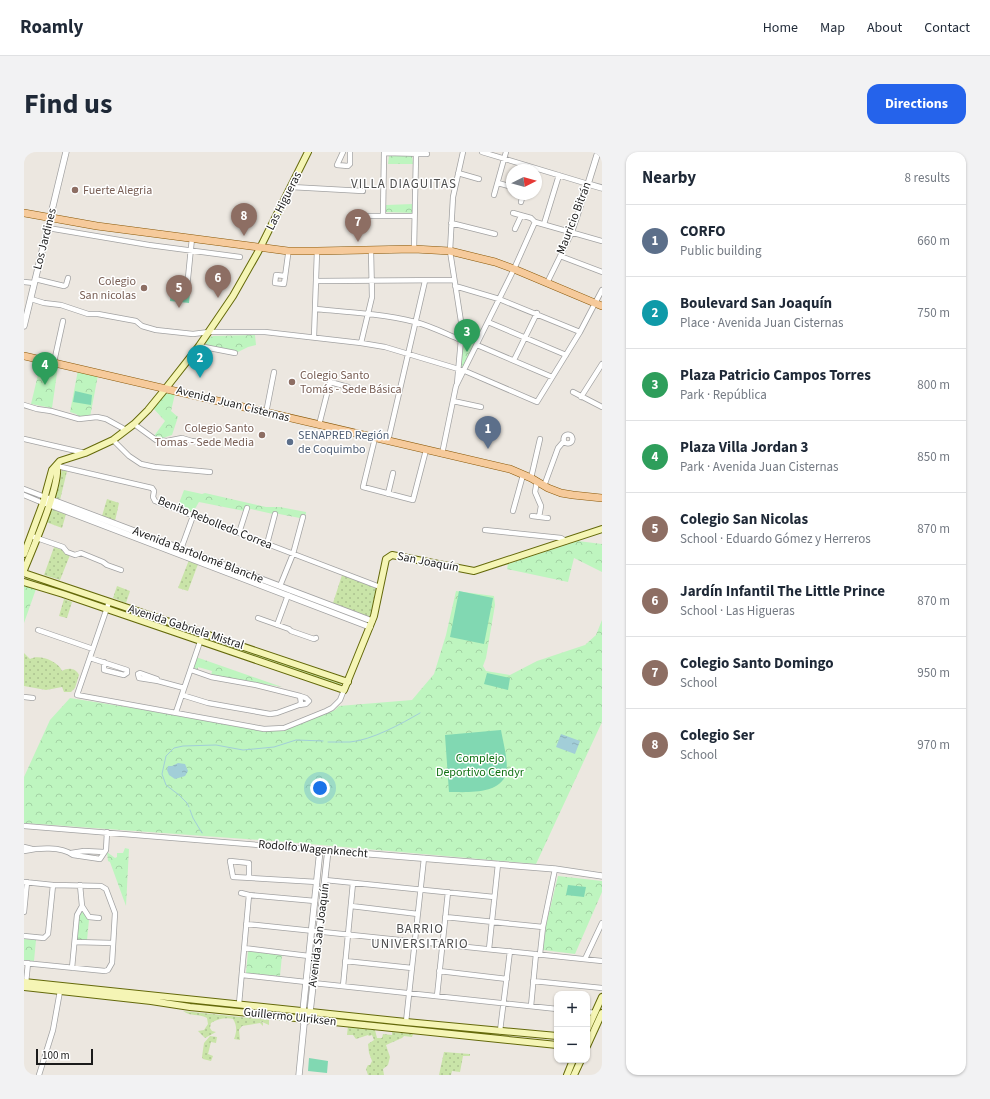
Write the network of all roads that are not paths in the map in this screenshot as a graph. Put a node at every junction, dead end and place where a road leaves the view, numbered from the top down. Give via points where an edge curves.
1 (66, 152) edge
2 (308, 152) edge
3 (343, 152) edge
4 (350, 152) edge
5 (384, 152) edge
6 (463, 152) edge
7 (482, 152) edge
8 (506, 152) edge
9 (598, 152) edge
10 (416, 154) junction
11 (427, 154) dead end
12 (504, 159) junction
13 (518, 164) edge
14 (542, 171) edge
15 (458, 173) junction
16 (559, 175) junction
17 (479, 179) dead end
18 (498, 183) junction
19 (588, 184) junction
20 (506, 185) edge
21 (291, 188) junction
22 (602, 188) edge
23 (363, 191) dead end
24 (494, 195) dead end
25 (24, 213) edge
26 (512, 214) dead end
27 (369, 216) dead end
28 (383, 216) junction
29 (414, 216) junction
30 (521, 216) junction
31 (50, 218) junction
32 (535, 222) junction
33 (451, 223) junction
34 (544, 224) junction
35 (48, 228) junction
36 (112, 228) junction
37 (515, 229) dead end
38 (572, 232) junction
39 (495, 234) dead end
40 (192, 238) junction
41 (111, 239) junction
42 (602, 241) edge
43 (260, 248) junction
44 (414, 249) junction
45 (191, 250) junction
46 (371, 250) junction
47 (288, 251) junction
48 (317, 251) junction
49 (450, 251) junction
50 (560, 256) junction
51 (240, 257) dead end
52 (514, 269) junction
53 (602, 272) edge
54 (285, 276) dead end
55 (68, 278) dead end
56 (35, 281) junction
57 (316, 281) junction
58 (371, 281) junction
59 (425, 281) junction
60 (24, 282) edge
61 (454, 283) junction
62 (547, 283) junction
63 (187, 288) dead end
64 (602, 290) edge
65 (30, 299) junction
66 (499, 299) junction
67 (599, 305) edge
68 (315, 309) junction
69 (368, 314) junction
70 (537, 314) junction
71 (62, 321) dead end
72 (416, 322) junction
73 (488, 322) junction
74 (24, 324) edge
75 (209, 332) junction
76 (580, 332) junction
77 (314, 337) junction
78 (525, 337) junction
79 (461, 340) junction
80 (361, 343) junction
81 (477, 345) junction
82 (199, 346) junction
83 (235, 353) dead end
84 (408, 354) junction
85 (566, 354) junction
86 (24, 356) edge
87 (514, 360) junction
88 (54, 362) junction
89 (602, 364) edge
90 (458, 369) junction
91 (465, 371) junction
92 (274, 372) dead end
93 (552, 377) junction
94 (456, 386) junction
95 (348, 387) dead end
96 (166, 388) junction
97 (573, 392) dead end
98 (581, 397) junction
99 (454, 401) junction
100 (24, 405) edge
101 (481, 407) dead end
102 (602, 407) edge
103 (266, 413) junction
104 (134, 424) junction
105 (319, 425) junction
106 (126, 430) junction
107 (375, 438) junction
108 (24, 439) edge
109 (540, 439) dead end
110 (113, 440) junction
111 (388, 441) junction
112 (564, 441) dead end
113 (215, 444) dead end
114 (426, 450) junction
115 (85, 453) junction
116 (442, 454) junction
117 (57, 466) junction
118 (210, 472) dead end
119 (393, 473) dead end
120 (524, 475) junction
121 (534, 480) junction
122 (544, 486) junction
123 (24, 489) edge
124 (388, 494) junction
125 (24, 495) edge
126 (602, 498) edge
127 (47, 501) junction
128 (247, 508) dead end
129 (513, 511) dead end
130 (275, 514) dead end
131 (193, 516) junction
132 (532, 516) dead end
133 (303, 517) dead end
134 (539, 517) junction
135 (548, 518) dead end
136 (102, 522) junction
137 (602, 529) edge
138 (485, 530) dead end
139 (239, 533) junction
140 (34, 537) junction
141 (566, 541) junction
142 (267, 544) junction
143 (181, 549) junction
144 (24, 554) edge
145 (293, 554) junction
146 (121, 570) dead end
147 (24, 572) edge
148 (24, 582) edge
149 (280, 586) junction
150 (380, 587) junction
151 (288, 595) junction
152 (109, 602) junction
153 (106, 609) junction
154 (258, 618) dead end
155 (277, 624) junction
156 (371, 624) junction
157 (38, 630) dead end
158 (203, 633) junction
159 (316, 638) dead end
160 (200, 641) junction
161 (93, 649) junction
162 (90, 658) junction
163 (104, 662) junction
164 (191, 670) junction
165 (158, 681) dead end
166 (348, 682) junction
167 (184, 688) junction
168 (344, 690) junction
169 (182, 694) junction
170 (300, 696) junction
171 (24, 697) edge
172 (33, 698) dead end
173 (299, 705) junction
174 (176, 712) junction
175 (24, 826) edge
176 (107, 832) junction
177 (24, 847) edge
178 (34, 849) junction
179 (320, 850) junction
180 (328, 850) junction
181 (24, 851) edge
182 (84, 851) junction
183 (104, 852) junction
184 (71, 853) junction
185 (83, 857) junction
186 (424, 858) junction
187 (498, 864) junction
188 (555, 869) junction
189 (602, 876) edge
190 (248, 878) junction
191 (325, 880) junction
192 (25, 882) edge
193 (317, 882) junction
194 (354, 883) junction
195 (53, 885) junction
196 (80, 885) junction
197 (421, 890) junction
198 (448, 892) junction
199 (241, 893) dead end
200 (249, 895) junction
201 (494, 897) junction
202 (315, 901) junction
203 (82, 906) junction
204 (351, 906) junction
205 (24, 912) edge
206 (418, 914) junction
207 (445, 917) junction
208 (99, 918) dead end
209 (492, 922) junction
210 (602, 923) edge
211 (246, 924) junction
212 (543, 927) junction
213 (312, 930) junction
214 (319, 931) junction
215 (348, 934) junction
216 (24, 936) edge
217 (415, 941) junction
218 (75, 942) junction
219 (113, 943) junction
220 (442, 944) junction
221 (244, 948) junction
222 (489, 949) junction
223 (510, 951) junction
224 (538, 954) junction
225 (309, 956) junction
226 (585, 959) junction
227 (345, 961) junction
228 (602, 961) edge
229 (26, 963) edge
230 (72, 968) junction
231 (412, 968) junction
232 (439, 971) junction
233 (242, 975) junction
234 (507, 979) junction
235 (533, 981) junction
236 (306, 982) junction
237 (313, 983) junction
238 (25, 984) edge
239 (343, 986) junction
240 (602, 988) edge
241 (60, 991) junction
242 (409, 993) junction
243 (437, 996) junction
244 (602, 997) edge
245 (504, 1003) junction
246 (239, 1004) junction
247 (531, 1006) junction
248 (554, 1009) edge
249 (290, 1010) junction
250 (303, 1011) junction
251 (310, 1012) junction
252 (590, 1012) edge
253 (595, 1013) junction
254 (602, 1013) edge
255 (328, 1014) junction
256 (283, 1017) junction
257 (305, 1020) junction
258 (324, 1021) junction
259 (406, 1022) junction
260 (588, 1027) edge
261 (500, 1031) junction
262 (554, 1036) edge
263 (590, 1036) edge
264 (554, 1045) edge
265 (572, 1063) edge
266 (580, 1063) edge
267 (39, 1075) edge
268 (299, 1075) edge
269 (567, 1075) edge
270 (574, 1075) edge

1 - 31 street, Los Jardines
2 - 21 main road, Las Higueras
3 - 4 street via 337,165 348,166
5 - 10 street
5 - 28 street
6 - 15 street
7 - 12 street
8 - 12 street
9 - 19 street, Mauricio Bitrán
10 - 11 street
10 - 29 street
12 - 13 street
12 - 18 street
14 - 16 street
15 - 17 street
15 - 33 street
16 - 19 street
16 - 34 street
18 - 20 street
18 - 24 street
19 - 22 street
19 - 38 street, Mauricio Bitrán
21 - 23 street
21 - 43 main road, Las Higueras
25 - 31 main road
26 - 30 street
27 - 28 street
28 - 29 street
29 - 44 street
30 - 32 street via 531,218
30 - 37 street
31 - 35 street, Los Jardines
31 - 36 main road
32 - 34 street
32 - 52 street
33 - 39 street
33 - 49 street
34 - 38 street
35 - 41 street
35 - 56 street, Los Jardines
36 - 40 main road
36 - 41 street
38 - 42 street
38 - 50 street, Mauricio Bitrán
40 - 43 main road
40 - 45 street
41 - 45 street
43 - 47 main road
43 - 75 main road, Las Higueras
44 - 46 main road
44 - 49 main road
45 - 51 street
45 - 63 street
46 - 48 main road
46 - 58 street
47 - 48 main road
47 - 54 street
48 - 57 street
49 - 52 main road
49 - 61 street
50 - 53 street
50 - 62 street, Mauricio Bitrán
52 - 62 main road
52 - 66 street
55 - 56 street via 64,288
56 - 60 street
56 - 65 street, Los Jardines
57 - 58 street
57 - 68 street
58 - 59 street
58 - 69 street via 372,297
59 - 61 street
59 - 72 street
61 - 66 street
61 - 79 street via 462,328
62 - 67 main road
64 - 67 street
65 - 74 street, Los Jardines
65 - 75 street via 88,314 136,321 149,329 193,334
66 - 70 street
66 - 73 street
67 - 76 street
68 - 69 street
68 - 77 street
69 - 72 street
69 - 80 street
70 - 76 street
70 - 78 street
71 - 88 street
72 - 79 street
72 - 84 street
73 - 78 street
73 - 81 street
75 - 77 street via 265,332
75 - 82 main road, Las Higueras
76 - 85 street
77 - 80 street
78 - 85 street
78 - 87 street
79 - 90 street
80 - 84 street
81 - 87 street
81 - 91 street
82 - 83 street
82 - 96 main road, Las Higueras
84 - 90 street
84 - 111 street
85 - 93 street
86 - 88 main road, Avenida Juan Cisternas
87 - 93 street
88 - 96 main road, Avenida Juan Cisternas
89 - 98 street
90 - 91 street
90 - 94 street
91 - 93 street via 537,402
91 - 94 street
92 - 103 street
94 - 99 street
95 - 105 street via 330,382
96 - 103 main road, Avenida Juan Cisternas
96 - 104 main road, Las Higueras
97 - 98 street
98 - 102 street
99 - 101 street
99 - 116 street
100 - 106 street via 79,419 106,419
103 - 105 main road, Avenida Juan Cisternas
104 - 106 main road, Las Higueras
104 - 113 street via 156,440 182,438
105 - 107 main road, Avenida Juan Cisternas
106 - 110 main road, Las Higueras
107 - 111 main road, Avenida Juan Cisternas
107 - 124 street via 363,487
108 - 115 street
109 - 121 street
110 - 115 main road, Las Higueras
110 - 118 street via 129,456 142,464
111 - 114 main road, Avenida Juan Cisternas
112 - 122 street via 558,448
114 - 116 main road, Avenida Juan Cisternas
114 - 124 street via 413,500
115 - 117 main road, Las Higueras via 60,461
116 - 120 main road, Avenida Juan Cisternas
117 - 127 main road via 52,470
117 - 131 street, Benito Rebolledo Correa via 152,488 155,501
119 - 124 street
120 - 121 main road, Avenida Juan Cisternas
120 - 129 street
121 - 122 main road, Avenida Juan Cisternas
121 - 134 street via 540,506
122 - 126 main road, Avenida Juan Cisternas via 567,494
123 - 127 street, Avenida Bartolomé Blanche
125 - 127 street, Avenida Bartolomé Blanche
127 - 136 street, Avenida Bartolomé Blanche
127 - 140 main road
128 - 139 street
130 - 142 street
131 - 139 street, Benito Rebolledo Correa
131 - 143 street
132 - 134 street
133 - 145 street
134 - 135 street
136 - 143 street, Avenida Bartolomé Blanche
136 - 151 street, Avenida Bartolomé Blanche
137 - 141 main road, San Joaquín
138 - 141 street via 560,538
139 - 142 street, Benito Rebolledo Correa
140 - 144 main road
140 - 146 street via 63,547 67,552 75,555 81,553
140 - 147 main road
141 - 150 main road, San Joaquín via 474,571 392,555 386,559
142 - 145 street, Benito Rebolledo Correa
143 - 149 street, Avenida Bartolomé Blanche
145 - 149 street
145 - 150 street, Benito Rebolledo Correa
147 - 152 main road, Avenida Gabriela Mistral
148 - 153 main road, Avenida Gabriela Mistral
149 - 156 street, Avenida Bartolomé Blanche
150 - 156 main road, San Joaquín
151 - 155 street
151 - 156 street, Avenida Bartolomé Blanche
152 - 153 street
152 - 158 main road, Avenida Gabriela Mistral
153 - 160 main road, Avenida Gabriela Mistral
153 - 161 street
154 - 155 street
155 - 159 street
156 - 166 main road, San Joaquín
157 - 161 street
158 - 160 street
158 - 166 main road, Avenida Gabriela Mistral
160 - 164 street
160 - 168 main road, Avenida Gabriela Mistral
161 - 162 street
162 - 163 street
162 - 174 street via 77,695
163 - 163 street via 105,671 127,674 127,670
164 - 167 street
164 - 170 street
165 - 167 street
166 - 168 main road, San Joaquín
167 - 169 street
168 - 174 street via 340,700 332,708 275,729
169 - 173 street via 208,703 270,714
169 - 174 street
170 - 173 street
170 - 173 street via 309,701
171 - 172 street
175 - 176 street, Rodolfo Wagenknecht
176 - 179 street, Rodolfo Wagenknecht
176 - 183 street
177 - 178 street
178 - 181 street
178 - 184 street via 55,849
179 - 180 street, Rodolfo Wagenknecht
179 - 193 street, Avenida San Joaquín
180 - 186 street, Rodolfo Wagenknecht
180 - 191 street, Avenida San Joaquín
182 - 183 street
182 - 184 street
182 - 185 street
183 - 185 street via 100,859
184 - 185 street
186 - 187 street, Rodolfo Wagenknecht
186 - 197 street
187 - 188 street, Rodolfo Wagenknecht
187 - 201 street
188 - 189 street, Rodolfo Wagenknecht
188 - 212 street
190 - 190 street via 233,876 230,862 249,863
190 - 193 street
191 - 194 street
191 - 214 street, Avenida San Joaquín
192 - 195 street
192 - 205 street
193 - 202 street, Avenida San Joaquín
194 - 197 street
194 - 204 street
195 - 196 street
195 - 216 street via 48,934 44,938
196 - 203 street
196 - 219 street via 101,886 106,889 115,913
197 - 198 street
197 - 206 street
198 - 201 street
198 - 207 street
199 - 200 street
200 - 202 street
200 - 211 street
201 - 209 street
202 - 213 street, Avenida San Joaquín
203 - 208 street via 88,917
203 - 218 street via 77,915
204 - 206 street
204 - 215 street
206 - 217 street
207 - 209 street
207 - 220 street
209 - 212 street
209 - 222 street
210 - 226 street
211 - 213 street
211 - 221 street
212 - 224 street
213 - 214 street
213 - 225 street, Avenida San Joaquín
214 - 215 street
214 - 237 street, Avenida San Joaquín
215 - 217 street
215 - 227 street
217 - 220 street
217 - 231 street
218 - 219 street
218 - 230 street
219 - 230 street via 112,963 108,970
220 - 222 street
220 - 232 street
221 - 225 street
221 - 233 street
222 - 223 street
223 - 224 street
223 - 234 street
224 - 226 street
224 - 235 street
225 - 236 street, Avenida San Joaquín
226 - 228 street
227 - 231 street
227 - 239 street
229 - 230 street
229 - 238 street
231 - 242 street
232 - 234 street
232 - 243 street
233 - 236 street
233 - 246 street
234 - 245 street
235 - 240 street
235 - 247 street
236 - 250 street, Avenida San Joaquín
237 - 239 street
237 - 251 street, Avenida San Joaquín
238 - 241 main road, Guillermo Ulriksen
238 - 246 main road, Guillermo Ulriksen
239 - 242 street
241 - 256 main road, Guillermo Ulriksen
241 - 267 street via 53,1030
242 - 243 street
242 - 259 street
243 - 245 street
244 - 253 main road
245 - 247 street
245 - 261 street
246 - 249 main road, Guillermo Ulriksen
247 - 248 street
249 - 250 main road, Guillermo Ulriksen
249 - 256 main road
250 - 251 main road, Guillermo Ulriksen
250 - 257 street, Avenida San Joaquín
251 - 255 main road, Guillermo Ulriksen
251 - 257 street, Avenida San Joaquín
252 - 253 street
253 - 260 main road
254 - 263 main road
255 - 258 main road
255 - 259 main road, Guillermo Ulriksen
256 - 257 main road, Guillermo Ulriksen
257 - 258 main road, Guillermo Ulriksen
257 - 268 street, Avenida San Joaquín
258 - 264 main road, Guillermo Ulriksen
259 - 261 main road, Guillermo Ulriksen
261 - 262 main road, Guillermo Ulriksen
265 - 269 main road
266 - 270 main road

